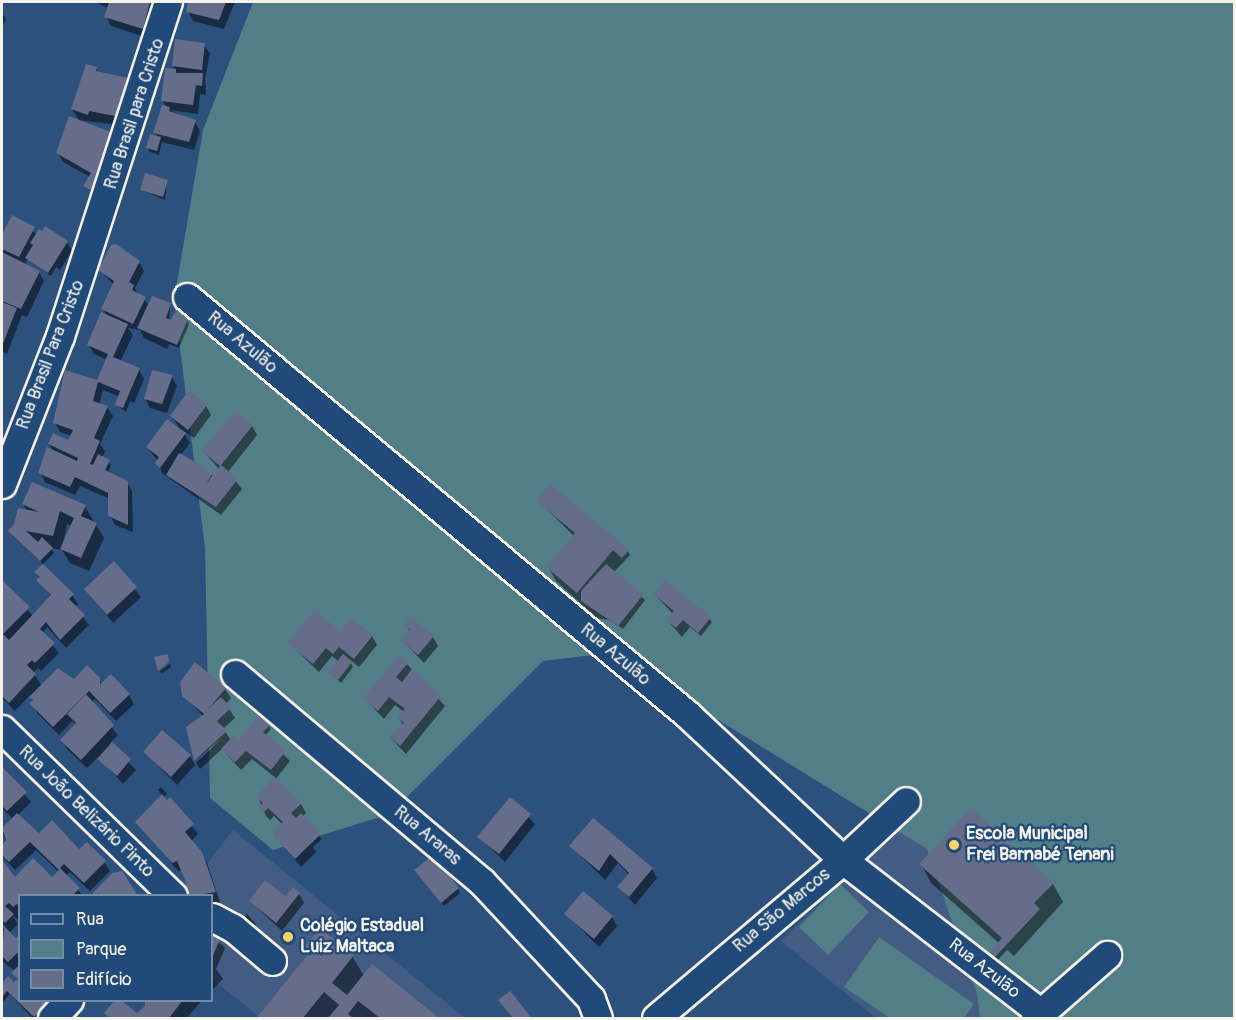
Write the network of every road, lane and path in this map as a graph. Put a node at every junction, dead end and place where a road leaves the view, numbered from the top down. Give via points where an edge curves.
1 (168, 2) edge
2 (98, 226) joint
3 (187, 297) dead end
4 (2, 484) edge
5 (235, 674) dead end
6 (2, 729) edge
7 (906, 801) dead end
8 (843, 860) junction
9 (170, 894) edge
10 (213, 918) edge
11 (1107, 955) dead end
12 (272, 961) dead end
13 (67, 1002) edge
14 (1038, 1016) edge
15 (52, 1018) edge
16 (598, 1018) edge
17 (656, 1018) edge

1 - 2 street, Rua Brasil para Cristo
2 - 4 street, Rua Brasil Para Cristo
3 - 8 street, Rua Azulão via 687,714
5 - 16 street, Rua Araras via 481,881 591,999
6 - 9 street, Rua João Belizário Pinto
7 - 8 street, Rua São Marcos
8 - 14 street, Rua Azulão
8 - 17 street, Rua São Marcos
10 - 12 street via 233,928
11 - 14 street
13 - 15 street

